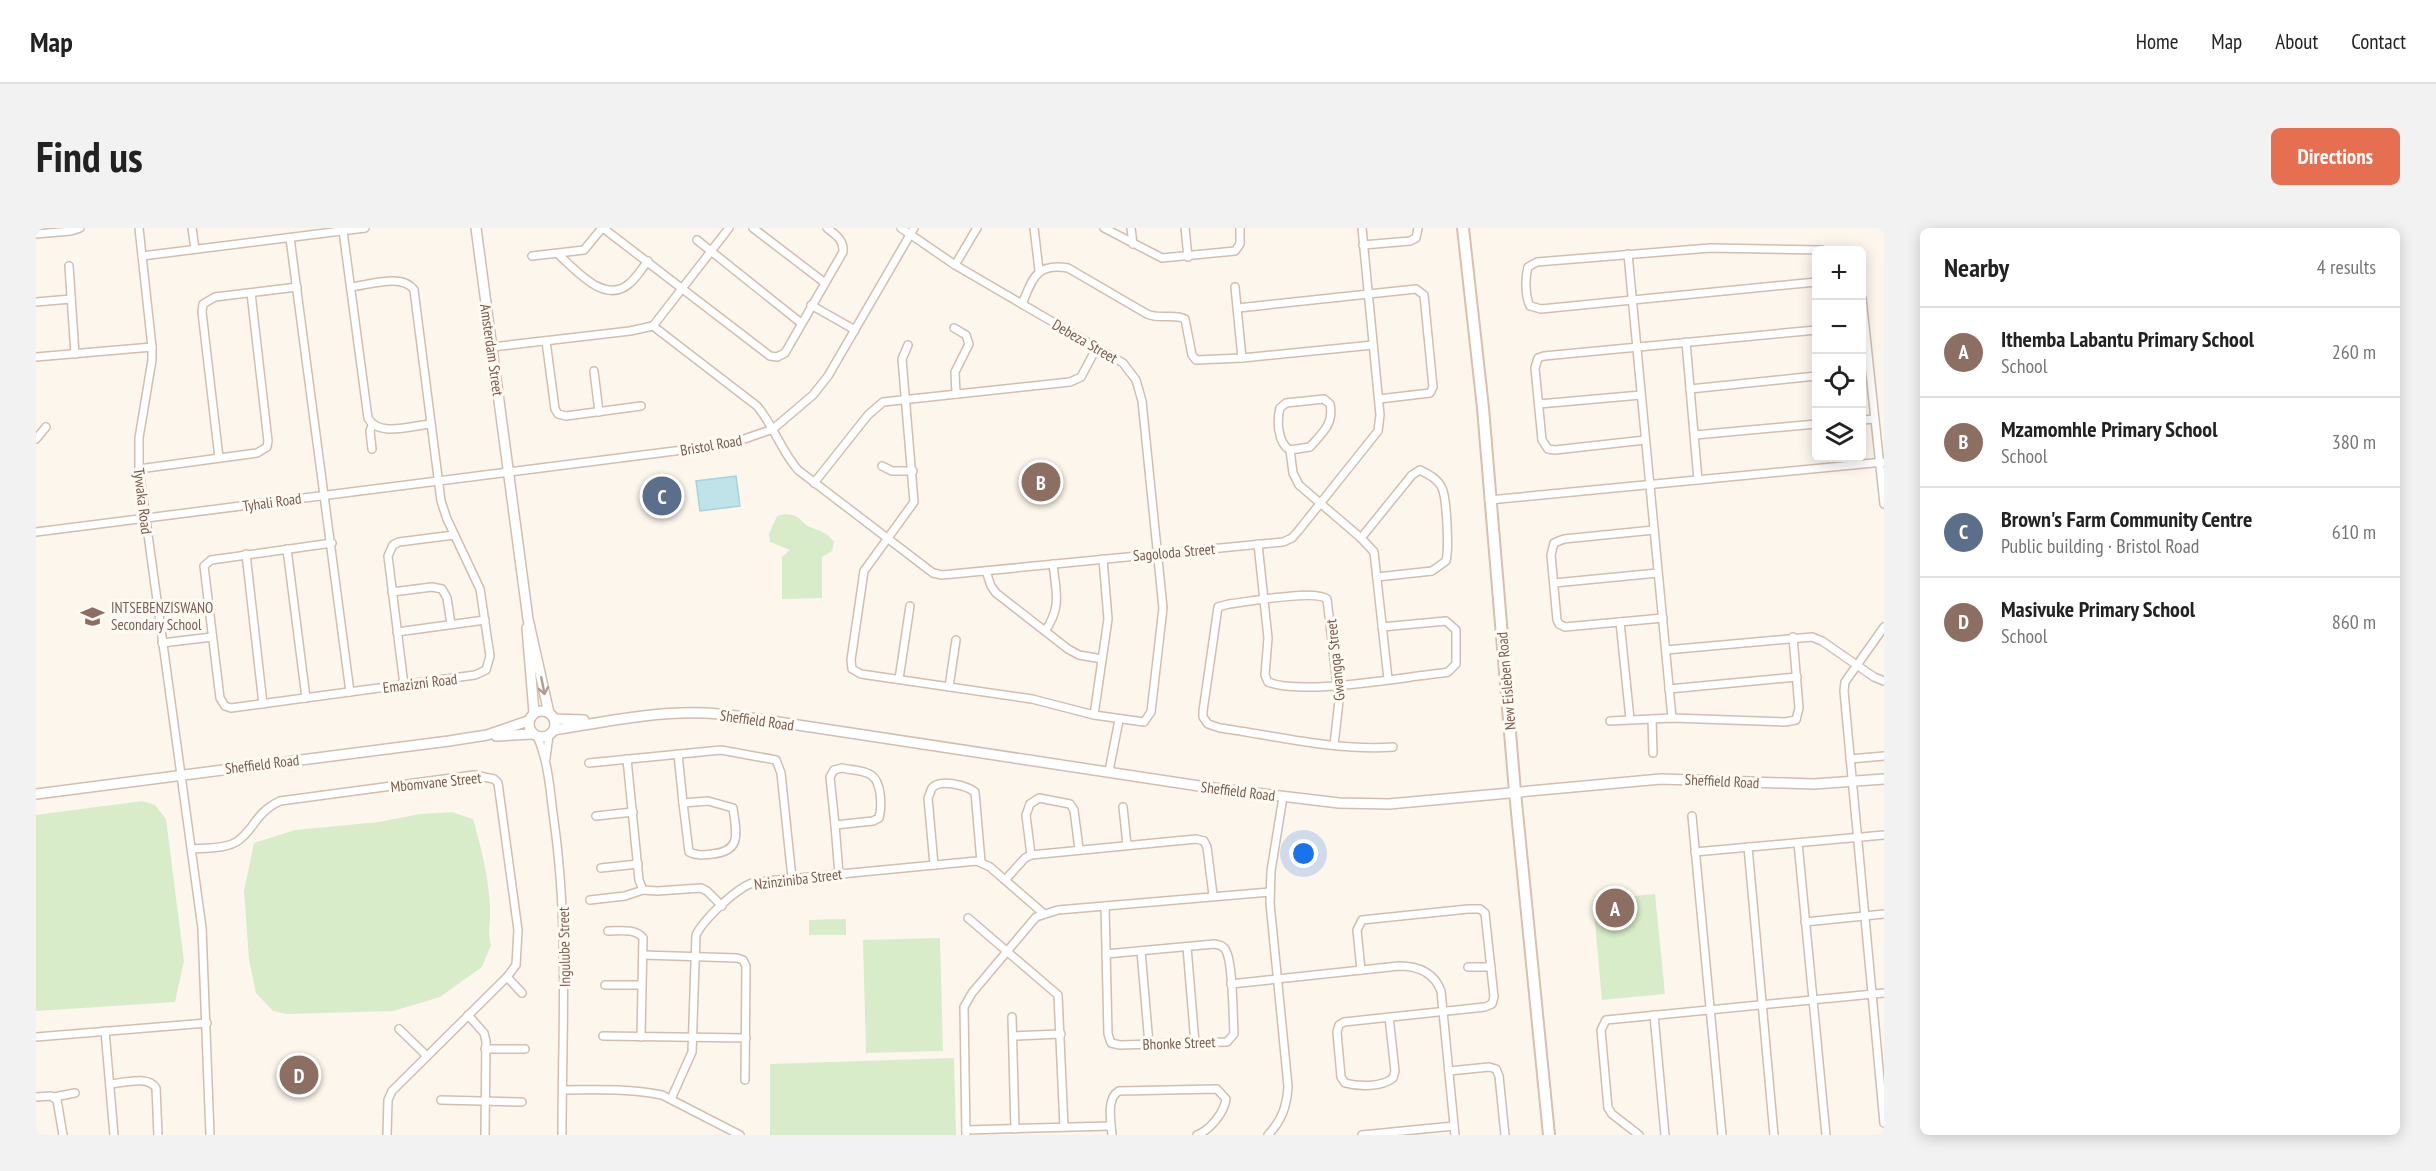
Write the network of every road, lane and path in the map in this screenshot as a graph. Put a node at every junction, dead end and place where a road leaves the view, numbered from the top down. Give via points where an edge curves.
1 (80, 228) edge
2 (138, 228) edge
3 (192, 228) edge
4 (365, 228) edge
5 (476, 228) edge
6 (602, 228) edge
7 (729, 228) edge
8 (753, 228) edge
9 (827, 228) edge
10 (901, 228) edge
11 (914, 228) edge
12 (977, 228) edge
13 (1034, 228) edge
14 (1104, 228) edge
15 (1131, 228) edge
16 (1185, 228) edge
17 (1240, 228) edge
18 (1362, 228) edge
19 (1418, 228) edge
20 (1463, 228) edge
21 (343, 231) junction
22 (36, 234) edge
23 (910, 235) junction
24 (291, 238) junction
25 (697, 240) dead end
26 (1133, 244) junction
27 (1363, 245) junction
28 (195, 249) junction
29 (1812, 250) edge
30 (710, 253) junction
31 (558, 254) junction
32 (1628, 254) junction
33 (142, 256) junction
34 (532, 256) dead end
35 (1188, 257) junction
36 (648, 261) junction
37 (955, 265) junction
38 (69, 266) dead end
39 (1039, 270) junction
40 (825, 282) junction
41 (1812, 282) edge
42 (297, 286) junction
43 (351, 287) junction
44 (1235, 287) dead end
45 (682, 288) junction
46 (251, 293) junction
47 (1368, 294) junction
48 (70, 299) junction
49 (1633, 300) junction
50 (36, 302) edge
51 (1022, 304) junction
52 (811, 305) junction
53 (1238, 308) junction
54 (801, 323) junction
55 (653, 326) junction
56 (954, 328) dead end
57 (855, 330) junction
58 (1812, 330) edge
59 (546, 341) junction
60 (1686, 342) junction
61 (908, 345) dead end
62 (1373, 345) junction
63 (152, 347) junction
64 (492, 347) junction
65 (1097, 347) junction
66 (1636, 347) junction
67 (75, 354) junction
68 (36, 357) edge
69 (1242, 358) junction
70 (594, 371) dead end
71 (1866, 371) edge
72 (1812, 376) edge
73 (1690, 389) junction
74 (956, 394) junction
75 (1641, 395) junction
76 (906, 399) junction
77 (1378, 399) junction
78 (1539, 404) junction
79 (641, 406) dead end
80 (599, 412) junction
81 (1874, 419) junction
82 (1866, 420) edge
83 (430, 424) junction
84 (1812, 424) edge
85 (372, 425) junction
86 (46, 427) dead end
87 (773, 429) junction
88 (1695, 435) junction
89 (36, 439) edge
90 (1645, 440) junction
91 (372, 449) dead end
92 (1290, 450) junction
93 (219, 458) junction
94 (1881, 463) edge
95 (882, 466) dead end
96 (139, 469) junction
97 (509, 471) junction
98 (913, 471) junction
99 (438, 480) junction
100 (1698, 480) junction
101 (814, 483) junction
102 (1649, 485) junction
103 (325, 494) junction
104 (1489, 500) junction
105 (1321, 504) junction
106 (1884, 504) edge
107 (145, 519) junction
108 (1654, 530) junction
109 (36, 532) edge
110 (454, 535) junction
111 (1361, 538) junction
112 (886, 540) junction
113 (332, 543) junction
114 (1258, 544) junction
115 (287, 549) junction
116 (246, 554) junction
117 (1158, 554) junction
118 (1103, 559) junction
119 (1053, 564) junction
120 (986, 571) junction
121 (1658, 573) junction
122 (1377, 577) junction
123 (1554, 583) junction
124 (392, 592) junction
125 (1264, 600) junction
126 (910, 606) dead end
127 (1663, 618) junction
128 (528, 619) junction
129 (484, 620) junction
130 (1620, 622) junction
131 (451, 624) junction
132 (1382, 627) junction
133 (1884, 627) edge
134 (1045, 631) junction
135 (397, 632) junction
136 (212, 637) junction
137 (1793, 637) junction
138 (956, 640) dead end
139 (162, 643) junction
140 (1666, 650) junction
141 (1102, 659) junction
142 (1857, 666) junction
143 (1797, 677) junction
144 (898, 679) junction
145 (1388, 679) junction
146 (1884, 681) edge
147 (1338, 684) junction
148 (404, 685) junction
149 (949, 687) junction
150 (1670, 689) junction
151 (350, 692) junction
152 (306, 698) junction
153 (263, 704) junction
154 (1094, 715) junction
155 (551, 716) junction
156 (531, 717) junction
157 (1653, 718) junction
158 (1672, 718) junction
159 (1630, 719) junction
160 (1119, 720) junction
161 (1610, 720) dead end
162 (595, 722) junction
163 (551, 733) junction
164 (487, 735) junction
165 (535, 735) junction
166 (1334, 745) junction
167 (1393, 747) dead end
168 (1653, 753) dead end
169 (678, 754) junction
170 (1884, 756) edge
171 (627, 759) junction
172 (1850, 759) junction
173 (546, 761) junction
174 (589, 763) dead end
175 (1109, 771) junction
176 (181, 774) junction
177 (1884, 779) edge
178 (1852, 782) junction
179 (1515, 792) junction
180 (36, 794) edge
181 (1283, 797) junction
182 (683, 803) junction
183 (1123, 807) dead end
184 (633, 812) junction
185 (596, 816) dead end
186 (1692, 816) dead end
187 (835, 825) junction
188 (1884, 835) edge
189 (1858, 837) junction
190 (1798, 843) junction
191 (1127, 845) junction
192 (1748, 848) junction
193 (192, 849) junction
194 (1078, 849) junction
195 (1695, 852) junction
196 (1031, 855) junction
197 (981, 862) junction
198 (638, 864) junction
199 (934, 865) junction
200 (601, 868) dead end
201 (839, 874) junction
202 (792, 878) junction
203 (1005, 880) junction
204 (643, 890) junction
205 (1270, 892) junction
206 (1213, 896) junction
207 (590, 900) dead end
208 (722, 906) junction
209 (1105, 906) junction
210 (1043, 913) junction
211 (1884, 914) edge
212 (1865, 916) junction
213 (968, 918) dead end
214 (1806, 922) junction
215 (609, 931) dead end
216 (1187, 947) junction
217 (1008, 950) junction
218 (1142, 951) junction
219 (1106, 954) junction
220 (643, 955) junction
221 (695, 957) junction
222 (1468, 967) dead end
223 (1491, 967) junction
224 (1361, 970) junction
225 (507, 977) junction
226 (1278, 979) junction
227 (1231, 984) junction
228 (605, 985) dead end
229 (642, 985) junction
230 (522, 993) dead end
231 (1884, 993) edge
232 (1872, 994) junction
233 (1813, 999) junction
234 (1762, 1004) junction
235 (1710, 1010) junction
236 (1443, 1012) junction
237 (468, 1015) junction
238 (1654, 1015) junction
239 (1012, 1017) dead end
240 (1389, 1017) junction
241 (207, 1023) junction
242 (399, 1029) dead end
243 (105, 1031) junction
244 (1061, 1034) junction
245 (603, 1036) dead end
246 (1013, 1036) junction
247 (641, 1037) junction
248 (36, 1038) edge
249 (693, 1038) junction
250 (746, 1038) junction
251 (1195, 1043) junction
252 (1149, 1044) junction
253 (486, 1049) junction
254 (525, 1049) dead end
255 (427, 1056) junction
256 (1449, 1071) junction
257 (745, 1080) dead end
258 (110, 1084) junction
259 (563, 1090) junction
260 (75, 1093) dead end
261 (36, 1097) edge
262 (54, 1097) junction
263 (671, 1099) junction
264 (441, 1101) dead end
265 (485, 1101) junction
266 (522, 1102) dead end
267 (1884, 1123) edge
268 (1111, 1126) junction
269 (1454, 1126) junction
270 (1064, 1128) junction
271 (1015, 1129) junction
272 (966, 1133) edge
273 (1406, 1133) edge
274 (63, 1135) edge
275 (114, 1135) edge
276 (158, 1135) edge
277 (210, 1135) edge
278 (387, 1135) edge
279 (484, 1135) edge
280 (562, 1135) edge
281 (740, 1135) edge
282 (1112, 1135) edge
283 (1197, 1135) edge
284 (1268, 1135) edge
285 (1362, 1135) edge
286 (1455, 1135) edge
287 (1505, 1135) edge
288 (1549, 1135) edge
289 (1639, 1135) edge
290 (1665, 1135) edge
291 (1722, 1135) edge
292 (1774, 1135) edge
293 (1826, 1135) edge

1 - 22 street
2 - 33 street, Tywaka Road
3 - 28 street
4 - 21 street
5 - 64 street, Amsterdam Street
6 - 31 street via 584,250
6 - 36 street
7 - 30 street
8 - 40 street
9 - 40 street via 839,238 843,252
10 - 23 street, Debeza Street
11 - 23 street, Bristol Road
12 - 37 street
13 - 39 street
14 - 26 street
15 - 26 street
16 - 35 street
17 - 35 street via 1240,244 1235,251
18 - 27 street, Sagoloda Street
19 - 27 street via 1416,238 1410,241
20 - 104 main road, New Eisleben Road
21 - 24 street
21 - 43 street
23 - 37 street, Debeza Street
23 - 57 street, Bristol Road
24 - 28 street
24 - 42 street
25 - 30 street
26 - 35 street via 1162,258
27 - 47 street, Sagoloda Street
28 - 33 street
29 - 32 street via 1710,248
30 - 45 street
30 - 54 street
31 - 34 street
31 - 36 street via 602,289 627,286
32 - 49 street
32 - 49 street via 1531,265 1527,270 1527,301 1541,309
33 - 63 street, Tywaka Road
36 - 45 street
37 - 51 street, Debeza Street
38 - 48 street
39 - 51 street
39 - 69 street via 1053,266 1068,268 1147,314 1185,319 1196,360
40 - 52 street
41 - 49 street
42 - 46 street
42 - 103 street
43 - 83 street, Emazizni Road via 401,281 414,290
43 - 85 street
44 - 53 street
45 - 54 street via 770,356 785,353
45 - 55 street
46 - 93 street via 210,298 202,308
46 - 93 street via 268,444 257,453
47 - 53 street
47 - 62 street, Sagoloda Street
47 - 77 street via 1421,291 1432,375 1430,393
48 - 50 street
48 - 67 street
49 - 66 street
51 - 65 street, Debeza Street
52 - 54 street
52 - 57 street
53 - 69 street
55 - 59 street
55 - 87 street, Sagoloda Street via 749,400
56 - 74 street via 966,335 969,344 955,372
57 - 87 street, Bristol Road via 813,395
58 - 60 street
59 - 64 street
59 - 80 street via 558,414
60 - 66 street
60 - 73 street
61 - 76 street via 902,359
62 - 69 street
62 - 77 street, Sagoloda Street
63 - 67 street
63 - 96 street, Tywaka Road via 139,438
64 - 97 street, Amsterdam Street
65 - 74 street via 1083,374 1074,381
65 - 117 street, Debeza Street via 1123,363 1140,388
66 - 75 street
66 - 78 street via 1541,356 1535,368
67 - 68 street
70 - 80 street
71 - 81 street
72 - 73 street
73 - 88 street
74 - 76 street
75 - 78 street
75 - 90 street
76 - 98 street
76 - 101 street via 878,404
77 - 105 street, Sagoloda Street via 1378,431
78 - 90 street via 1542,440 1548,449
79 - 80 street
81 - 82 street
81 - 94 street
83 - 85 street via 381,429
83 - 99 street, Emazizni Road
84 - 88 street
85 - 91 street
86 - 89 street
87 - 97 street, Bristol Road via 730,444
87 - 101 street, Sagoloda Street via 791,463
88 - 100 street
90 - 102 street
92 - 92 street via 1281,440 1280,408 1324,399 1330,404 1330,424 1310,447
92 - 105 street via 1299,485
93 - 96 street
94 - 100 street
94 - 106 street
95 - 98 street via 892,471
96 - 107 street, Tywaka Road
97 - 99 street, Tyhali Road
97 - 128 street
98 - 112 street via 914,502
99 - 103 street, Tyhali Road
99 - 110 street, Emazizni Road via 443,508
100 - 102 street
101 - 112 street, Sagoloda Street
102 - 104 street
102 - 108 street
103 - 107 street, Tyhali Road
103 - 113 street
104 - 179 main road, New Eisleben Road
105 - 111 street
105 - 114 street, Sagoloda Street via 1292,538
107 - 109 street, Tyhali Road
107 - 139 street, Tywaka Road
108 - 121 street
108 - 123 street via 1558,540 1551,555
110 - 124 street via 393,545 388,556
110 - 129 street, Emazizni Road via 478,582
111 - 122 street via 1374,552
111 - 122 street via 1420,470 1430,474 1442,488 1449,550 1446,561 1432,571
112 - 120 street, Sagoloda Street via 933,573
112 - 144 street via 864,571 851,660 852,669 861,674
113 - 115 street
113 - 151 street
114 - 117 street, Sagoloda Street
114 - 125 street
115 - 116 street
115 - 152 street
116 - 136 street via 212,560 204,566
116 - 153 street
117 - 118 street, Sagoloda Street
117 - 160 street, Debeza Street via 1164,617 1150,712 1144,722
118 - 119 street, Sagoloda Street
118 - 141 street via 1108,619
119 - 120 street, Sagoloda Street
119 - 134 street via 1057,610
120 - 134 street via 993,589
121 - 123 street
121 - 127 street
122 - 132 street
123 - 130 street via 1561,626
124 - 131 street via 442,589
124 - 135 street
125 - 147 street, Gwangqa Street via 1316,595 1327,599
125 - 147 street via 1268,681 1302,688
125 - 166 street, Gwangqa Street via 1222,605 1216,611 1205,721 1212,727
126 - 144 street
127 - 130 street
127 - 140 street
128 -> 155 street
128 - 156 street
129 - 131 street
129 - 148 street, Emazizni Road via 490,656 486,670
130 - 159 street
131 - 135 street
132 - 145 street
132 - 145 street via 1446,621 1454,626 1456,634 1458,658 1448,672
133 - 142 street
134 - 141 street via 1074,653
135 - 148 street
136 - 139 street
136 - 153 street, Emazizni Road via 221,702 231,708
137 - 140 street
137 - 142 street via 1817,638
137 - 143 street
138 - 149 street
139 - 176 street, Tywaka Road
140 - 150 street
141 - 154 street
142 - 146 street
142 - 172 street via 1845,682 1844,691
143 - 150 street
143 - 158 street via 1796,720
144 - 149 street
145 - 147 street
147 - 166 street, Gwangqa Street via 1340,707
148 - 151 street, Emazizni Road
149 - 154 street via 1032,699
150 - 158 street
151 - 152 street, Emazizni Road
152 - 153 street, Emazizni Road
154 - 160 street
155 - 156 street, Sheffield Road via 544,711
155 - 162 street, Sheffield Road
155 - 163 street
156 - 164 street, Sheffield Road
156 - 165 street
157 - 158 street
157 - 159 street
157 - 168 street
159 - 161 street
160 - 175 street
162 - 163 street, Sheffield Road
162 - 175 street, Sheffield Road via 705,713
163 - 165 street, Sheffield Road
163 - 173 street, Ingulube Street
164 - 165 street, Sheffield Road
164 - 176 street, Sheffield Road
165 - 173 street, Ingulube Street
166 - 167 street
169 - 171 street
169 - 182 street
169 - 202 street via 728,750 771,758 778,763
170 - 172 street
171 - 174 street
171 - 184 street
172 - 178 street
173 - 259 street, Ingulube Street via 563,895
175 - 181 street, Sheffield Road
176 - 180 street, Sheffield Road
176 - 193 street, Tywaka Road
177 - 178 street, Sheffield Road
178 - 179 street, Sheffield Road via 1778,784 1661,778
178 - 189 street
179 - 181 street, Sheffield Road via 1365,805
179 - 288 main road, New Eisleben Road
181 - 205 street
182 - 182 street via 708,801 734,808 736,839 731,849 696,856 689,852
183 - 191 street
184 - 185 street
184 - 198 street
186 - 195 street
187 - 187 street via 830,777 834,770 871,774 879,787 879,818 873,822
187 - 201 street
188 - 189 street
189 - 190 street
189 - 212 street
190 - 192 street
190 - 214 street
191 - 194 street
191 - 206 street via 1204,841
192 - 195 street
192 - 234 street
193 - 225 street, Mbomvane Street via 238,841 265,809 280,801 474,776 494,778 501,788 518,930 516,964
193 - 241 street, Tywaka Road via 202,928
194 - 196 street
194 - 196 street via 1070,804 1038,798 1030,804 1026,815
195 - 235 street
196 - 203 street
197 - 199 street, Nzinziniba Street
197 - 199 street via 975,792 946,783 931,789 928,798
197 - 203 street
198 - 200 street
198 - 204 street
199 - 201 street, Nzinziniba Street
201 - 202 street, Nzinziniba Street
202 - 208 street, Nzinziniba Street via 751,883
203 - 210 street
204 - 207 street
204 - 208 street via 700,888
205 - 206 street
205 - 226 street
206 - 209 street
208 - 221 street, Nzinziniba Street via 698,931
209 - 210 street
209 - 219 street, Bhonke Street
210 - 217 street via 1031,921
211 - 212 street
212 - 214 street
212 - 232 street
213 - 217 street
214 - 233 street
215 - 220 street via 638,932
216 - 218 street, Bhonke Street
216 - 227 street, Bhonke Street via 1214,944 1224,948 1228,952
216 - 251 street
217 - 244 street via 1056,991
217 - 272 street via 964,1007
218 - 219 street, Bhonke Street
218 - 252 street
219 - 252 street, Bhonke Street via 1109,1039 1114,1044
220 - 221 street
220 - 229 street
221 - 249 street, Nzinziniba Street
221 - 250 street via 743,960
222 - 223 street
223 - 224 street via 1486,916 1477,908 1362,920 1357,930
223 - 236 street via 1492,1004
224 - 226 street
224 - 236 street via 1412,966 1422,969 1438,984
225 - 230 street
225 - 237 street, Mbomvane Street
226 - 227 street
226 - 284 street via 1288,1098 1282,1116
227 - 251 street, Bhonke Street via 1232,1038 1227,1042
228 - 229 street
229 - 247 street
231 - 232 street
232 - 233 street
232 - 267 street
233 - 234 street
233 - 293 street
234 - 235 street
234 - 292 street
235 - 238 street
235 - 291 street
236 - 240 street
236 - 256 street
237 - 253 street via 484,1032
237 - 255 street, Mbomvane Street
238 - 289 street via 1606,1020 1601,1030 1608,1108
238 - 290 street
239 - 246 street
240 - 240 street via 1393,1078 1387,1083 1345,1083 1341,1077 1339,1025
241 - 243 street
241 - 277 street, Tywaka Road
242 - 255 street
243 - 248 street
243 - 258 street
244 - 246 street
244 - 270 street
245 - 247 street
246 - 271 street
247 - 249 street
249 - 250 street
249 - 263 street, Nzinziniba Street via 691,1059
250 - 257 street
251 - 252 street, Bhonke Street
253 - 254 street
253 - 265 street
255 - 278 street, Mbomvane Street via 392,1091
256 - 269 street
256 - 287 street via 1496,1069
258 - 275 street
258 - 276 street via 154,1084
259 - 263 street via 648,1092
259 - 280 street, Ingulube Street
260 - 262 street
261 - 262 street
262 - 274 street
263 - 281 street
264 - 265 street
265 - 266 street
265 - 279 street
268 - 270 street
268 - 282 street
268 - 283 street via 1111,1100 1119,1090 1217,1089 1226,1099 1224,1109
269 - 273 street
269 - 286 street
270 - 271 street
271 - 272 street
273 - 285 street

